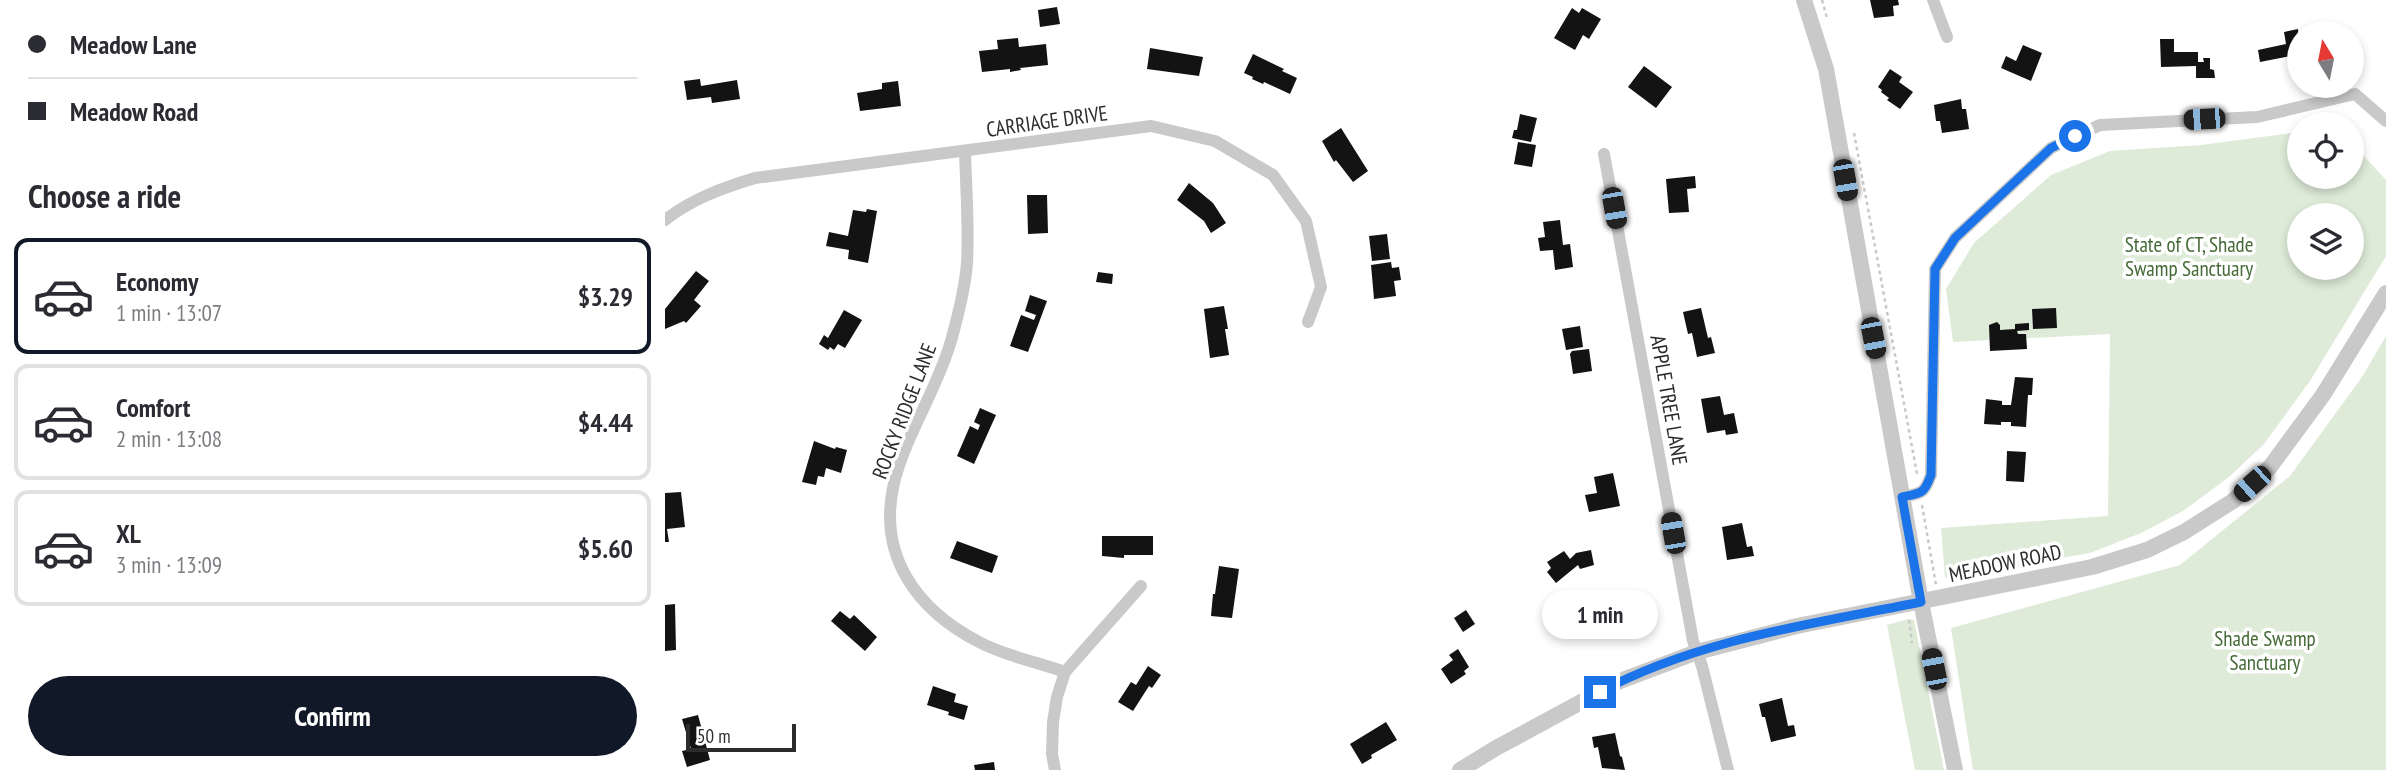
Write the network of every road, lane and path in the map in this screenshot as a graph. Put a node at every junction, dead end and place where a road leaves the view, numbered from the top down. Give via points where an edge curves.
1 (1804, 0) edge
2 (1933, 0) edge
3 (1947, 37) dead end
4 (2386, 121) edge
5 (965, 151) junction
6 (1604, 154) dead end
7 (665, 220) edge
8 (2386, 293) edge
9 (1308, 322) dead end
10 (1902, 497) junction
11 (1141, 586) dead end
12 (1921, 602) junction
13 (1697, 652) junction
14 (1065, 672) junction
15 (1055, 770) edge
16 (1460, 770) edge
17 (1728, 770) edge
18 (1955, 770) edge

1 - 10 street via 1826,69
2 - 3 street
4 - 10 street via 2355,94 2257,117 2100,125 2051,148 1955,238 1935,269 1931,475 1926,489
5 - 7 street, CARRIAGE DRIVE via 755,177 684,205
5 - 9 street, CARRIAGE DRIVE via 1151,126 1215,141 1273,175 1306,221 1321,287
5 - 14 street, ROCKY RIDGE LANE via 967,264 960,306 950,344 894,483 891,533 896,557 924,603 980,643
6 - 13 street, APPLE TREE LANE
8 - 12 street, MEADOW ROAD via 2323,395 2270,467 2233,501 2147,550 2092,567
10 - 12 street
11 - 14 street
12 - 13 street, MEADOW ROAD via 1797,626
12 - 18 street
13 - 16 street, MEADOW ROAD via 1620,681
13 - 17 street, APPLE TREE LANE
14 - 15 street via 1053,722

